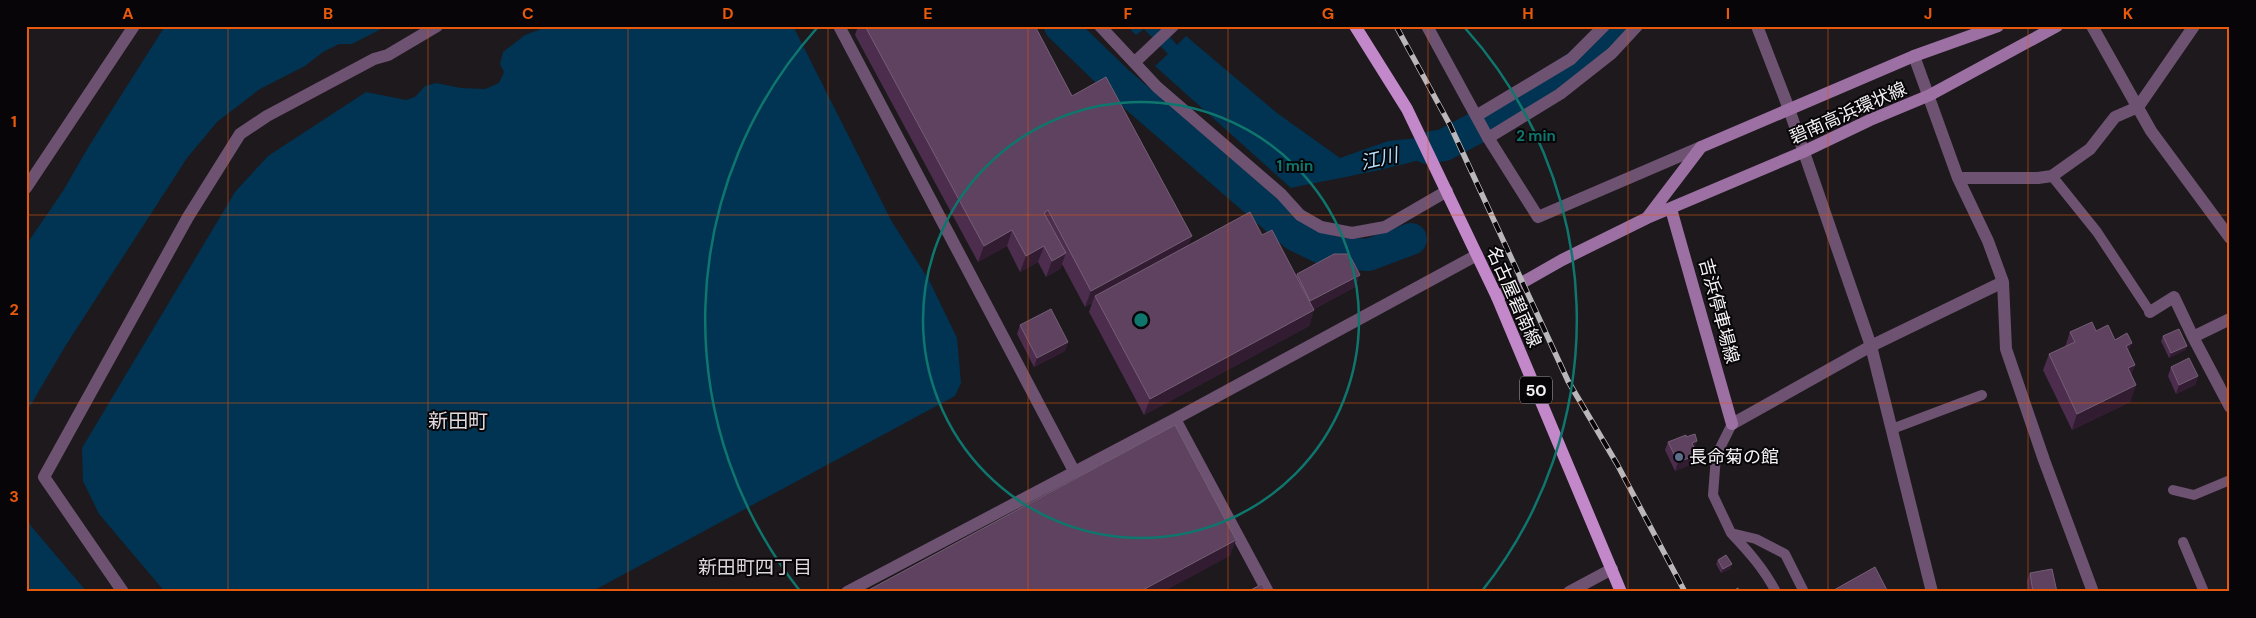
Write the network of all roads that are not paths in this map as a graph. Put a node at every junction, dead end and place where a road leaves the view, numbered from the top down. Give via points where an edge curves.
1 (134, 26) edge
2 (437, 26) edge
3 (840, 26) edge
4 (1100, 26) edge
5 (1173, 26) edge
6 (1355, 26) edge
7 (1427, 26) edge
8 (1604, 26) edge
9 (1637, 26) edge
10 (1757, 26) edge
11 (1998, 26) edge
12 (2057, 26) edge
13 (2092, 26) edge
14 (2194, 26) edge
15 (1914, 56) junction
16 (1136, 62) junction
17 (1930, 95) junction
18 (2138, 107) junction
19 (1790, 109) junction
20 (1476, 116) junction
21 (1487, 137) junction
22 (1701, 147) junction
23 (1803, 152) junction
24 (2052, 176) junction
25 (1958, 178) junction
26 (26, 188) edge
27 (1446, 191) junction
28 (1671, 208) junction
29 (1647, 218) junction
30 (2230, 238) edge
31 (1477, 255) junction
32 (2003, 282) junction
33 (1497, 297) junction
34 (2150, 312) joint
35 (2230, 319) edge
36 (2193, 337) junction
37 (1870, 346) junction
38 (1982, 395) dead end
39 (2230, 407) edge
40 (1175, 420) junction
41 (1732, 424) junction
42 (1892, 429) junction
43 (1074, 471) junction
44 (2230, 480) edge
45 (2174, 490) dead end
46 (1731, 533) junction
47 (2183, 542) dead end
48 (1612, 569) junction
49 (123, 592) edge
50 (847, 592) edge
51 (1268, 592) edge
52 (1569, 592) edge
53 (1621, 592) edge
54 (1776, 592) edge
55 (1804, 592) edge
56 (1932, 592) edge
57 (2093, 592) edge
58 (2204, 592) edge

1 - 26 street
2 - 49 street via 388,55 374,59 267,116 240,134 127,325 44,477
3 - 43 street
4 - 16 street
5 - 16 street
6 - 27 main road, 名古屋碧南線 / 50 via 1407,109
7 - 20 street
8 - 20 street via 1571,59
9 - 21 street via 1612,53 1560,94
10 - 19 street
11 - 15 main road, 碧南高浜環状線
12 - 17 main road, 碧南高浜環状線
13 - 18 street
14 - 18 street
15 - 17 street
15 - 19 main road, 碧南高浜環状線
16 - 27 street via 1157,87 1281,194 1300,215 1322,227 1352,233 1385,227
17 - 23 main road, 碧南高浜環状線
17 - 25 street
18 - 24 street via 2115,117 2090,149
18 - 30 street via 2151,131
19 - 22 main road, 碧南高浜環状線
19 - 23 street
20 - 21 street
21 - 22 street via 1538,217
22 - 29 main road, 碧南高浜環状線
23 - 28 main road, 碧南高浜環状線
23 - 37 street
24 - 25 street
24 - 34 lane via 2097,232
25 - 32 street via 1988,241
27 - 31 main road, 名古屋碧南線 / 50
28 - 29 main road, 碧南高浜環状線
28 - 41 main road, 吉浜停車場線
29 - 33 main road, 碧南高浜環状線
31 - 33 main road, 名古屋碧南線 / 50
31 - 40 street
32 - 37 street
32 - 57 street via 2006,349
33 - 48 main road, 名古屋碧南線 / 50
34 - 36 street via 2174,297
35 - 36 street
36 - 39 street
37 - 41 street
37 - 42 street
38 - 42 lane
40 - 43 street
40 - 51 street
41 - 46 lane via 1716,456 1713,495
42 - 56 street
43 - 50 street
44 - 45 lane via 2194,495
46 - 54 lane via 1753,556
46 - 55 lane via 1756,539 1785,554
47 - 58 lane
48 - 52 street
48 - 53 main road, 名古屋碧南線 / 50

